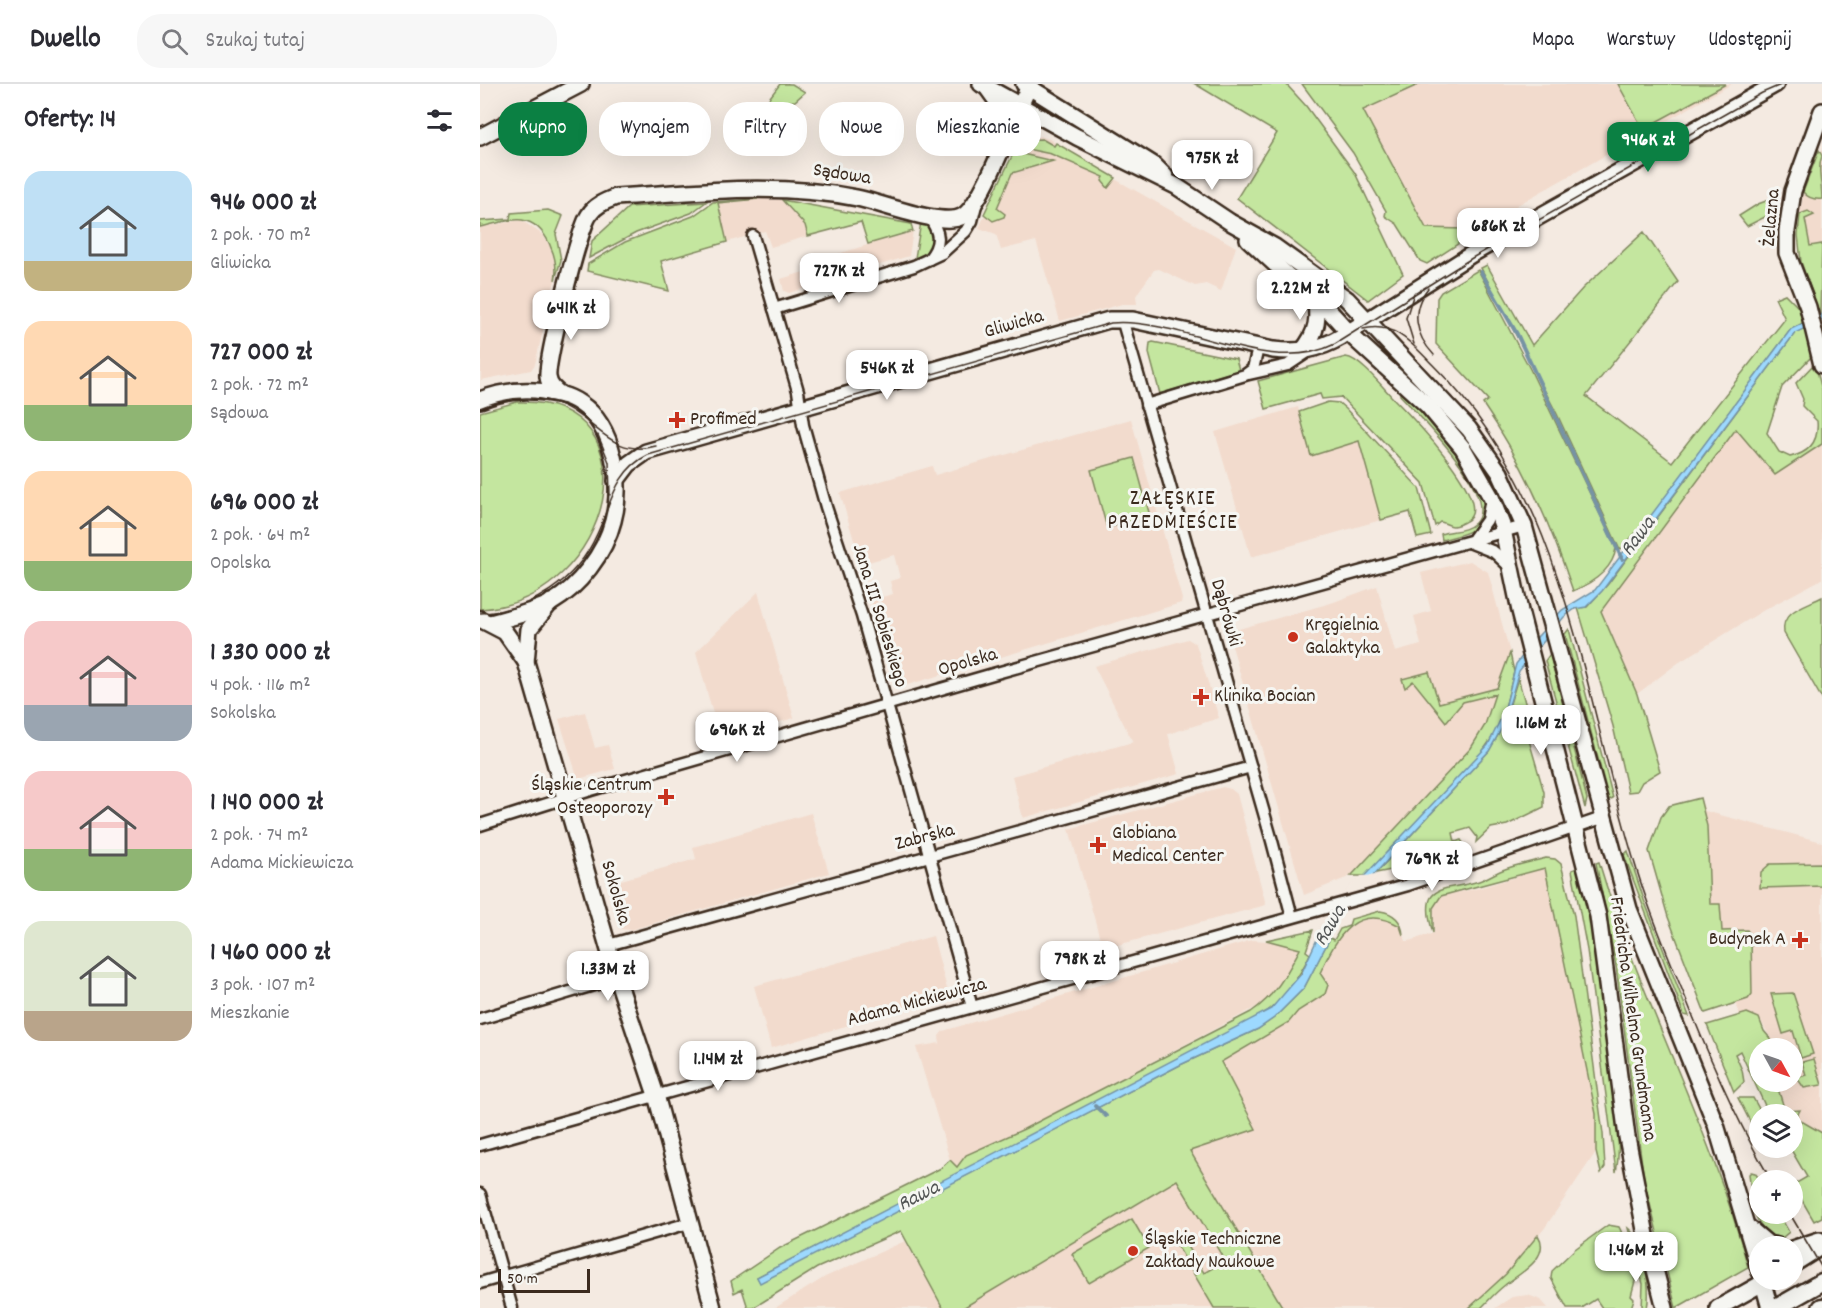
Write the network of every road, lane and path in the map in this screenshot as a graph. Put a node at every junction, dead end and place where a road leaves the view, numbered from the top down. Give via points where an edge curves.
1 (580, 84) edge
2 (1776, 84) edge
3 (984, 85) edge
4 (1027, 86) edge
5 (998, 102) edge
6 (1018, 102) edge
7 (1020, 102) edge
8 (1822, 111) edge
9 (1041, 116) edge
10 (480, 137) edge
11 (997, 156) edge
12 (1176, 186) junction
13 (976, 205) junction
14 (928, 216) junction
15 (1230, 222) junction
16 (753, 236) dead end
17 (929, 259) junction
18 (1313, 295) junction
19 (774, 309) junction
20 (1122, 319) junction
21 (1366, 321) junction
22 (1349, 332) junction
23 (1258, 348) junction
24 (1306, 350) junction
25 (1822, 365) edge
26 (1245, 375) junction
27 (562, 395) junction
28 (480, 400) edge
29 (1146, 405) junction
30 (800, 408) junction
31 (608, 443) junction
32 (646, 452) junction
33 (616, 481) junction
34 (1491, 497) junction
35 (1524, 526) junction
36 (1503, 532) junction
37 (1469, 542) junction
38 (1509, 566) junction
39 (551, 602) junction
40 (1206, 614) junction
41 (485, 621) edge
42 (526, 662) junction
43 (888, 705) junction
44 (1251, 767) junction
45 (566, 799) junction
46 (1602, 818) junction
47 (480, 825) edge
48 (1578, 827) junction
49 (929, 855) junction
50 (1292, 917) junction
51 (608, 945) junction
52 (617, 978) junction
53 (972, 1007) junction
54 (480, 1019) edge
55 (656, 1095) junction
56 (480, 1145) edge
57 (480, 1194) edge
58 (689, 1223) junction
59 (1748, 1228) junction
60 (1750, 1236) edge
61 (1758, 1236) edge
62 (1822, 1239) edge
63 (1803, 1245) edge
64 (1822, 1246) edge
65 (1803, 1258) edge
66 (1652, 1261) junction
67 (503, 1275) junction
68 (1822, 1282) edge
69 (480, 1283) edge
70 (1749, 1289) edge
71 (1765, 1290) edge
72 (512, 1308) edge
73 (713, 1308) edge
74 (1652, 1308) edge
75 (1665, 1308) edge
76 (1718, 1308) edge
77 (1770, 1308) edge
78 (1776, 1308) edge

1 - 10 street
2 - 21 street, Gliwicka via 1481,249
3 - 5 street
3 - 6 street
4 - 7 street
4 - 12 street via 1154,165
8 - 25 street, Żelazna via 1793,191 1787,231 1787,253 1808,307
9 - 12 street
11 - 13 street
12 - 15 street
13 - 14 street, Sądowa via 955,219
13 - 17 street via 972,221 959,239
14 - 17 street via 939,233
14 - 27 street, Sądowa via 856,198 796,190 728,188 616,197 602,203 590,213 581,234 548,374 552,387
15 - 18 street, Friedricha Wilhelma Grundmanna
15 - 21 street, Friedricha Wilhelma Grundmanna via 1275,247 1328,285
16 - 19 street, Jana III Sobieskiego
17 - 19 street
18 - 22 street, Friedricha Wilhelma Grundmanna
18 - 24 street, Gliwicka via 1318,322
19 - 30 street, Jana III Sobieskiego
20 - 23 street, Gliwicka
20 - 29 street, Dąbrówki
20 - 30 street, Gliwicka
21 - 22 street, Gliwicka
21 - 35 street, Friedricha Wilhelma Grundmanna via 1469,429 1500,473
22 - 24 street, Gliwicka
22 - 34 street, Friedricha Wilhelma Grundmanna via 1452,434
23 - 24 street, Gliwicka
23 - 26 street via 1253,369
24 - 26 street, Gliwicka via 1288,365
26 - 29 street, Gliwicka
27 - 28 street via 521,390
27 - 31 street via 591,412
29 - 40 street, Dąbrówki
30 - 32 street, Gliwicka
30 - 43 street, Jana III Sobieskiego via 826,507 847,564
31 - 32 street, Gliwicka via 626,452
31 - 33 street
32 - 33 street, Gliwicka via 629,464
33 - 39 street via 614,519 604,544 579,579
34 - 36 street, Friedricha Wilhelma Grundmanna
34 - 37 street via 1483,530
35 - 36 street, Opolska
35 - 46 street, Friedricha Wilhelma Grundmanna
36 - 37 street, Opolska
36 - 38 street, Friedricha Wilhelma Grundmanna
37 - 38 street via 1494,552
37 - 40 street, Opolska
38 - 48 street, Friedricha Wilhelma Grundmanna
39 - 41 street
39 - 42 street, Sokolska via 529,629
40 - 43 street, Opolska
40 - 44 street, Dąbrówki
41 - 42 street, Sokolska via 510,637
42 - 45 street, Sokolska
43 - 45 street, Opolska
43 - 49 street, Jana III Sobieskiego
44 - 49 street, Zabrska
44 - 50 street, Dąbrówki
45 - 47 street, Opolska
45 - 51 street, Sokolska
46 - 48 street, Adama Mickiewicza
46 - 59 street, Friedricha Wilhelma Grundmanna via 1629,909 1716,1125
48 - 50 street, Adama Mickiewicza
48 - 66 street, Friedricha Wilhelma Grundmanna via 1598,916 1627,1137
49 - 51 street, Zabrska
49 - 53 street, Jana III Sobieskiego
50 - 53 street, Adama Mickiewicza
51 - 52 street, Sokolska
52 - 54 street
52 - 55 street, Sokolska
53 - 55 street, Adama Mickiewicza
55 - 56 street, Adama Mickiewicza
55 - 58 street, Sokolska
57 - 67 street
58 - 67 street
58 - 73 street, Sokolska
59 - 60 street, Friedricha Wilhelma Grundmanna
59 - 61 street
62 - 63 street
64 - 65 street
66 - 74 street
66 - 75 street, Friedricha Wilhelma Grundmanna
67 - 69 street
67 - 72 street
68 - 78 main road
70 - 76 street
71 - 77 street, Friedricha Wilhelma Grundmanna

